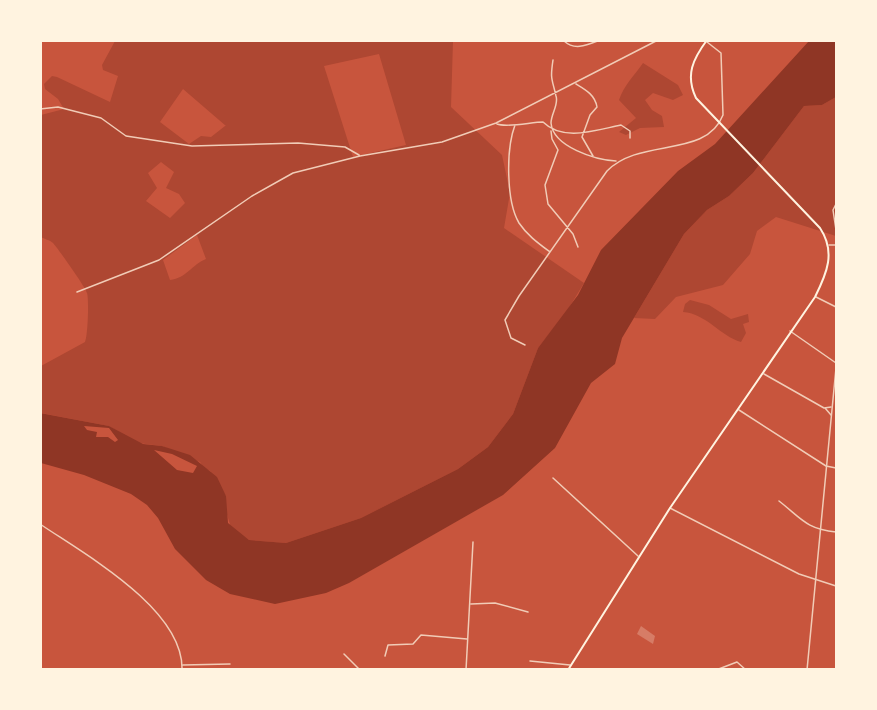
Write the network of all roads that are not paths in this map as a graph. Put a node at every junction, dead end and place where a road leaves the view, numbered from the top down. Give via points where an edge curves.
1 (600, 40) edge
2 (658, 40) edge
3 (564, 41) edge
4 (707, 41) edge
5 (553, 60) dead end
6 (576, 84) junction
7 (555, 94) junction
8 (40, 109) edge
9 (496, 123) junction
10 (516, 123) junction
11 (720, 123) junction
12 (551, 130) junction
13 (555, 130) junction
14 (583, 133) junction
15 (630, 138) dead end
16 (360, 156) junction
17 (593, 157) junction
18 (617, 161) junction
19 (837, 204) edge
20 (567, 230) junction
21 (837, 231) edge
22 (829, 245) junction
23 (837, 245) edge
24 (578, 247) dead end
25 (550, 253) junction
26 (77, 292) dead end
27 (815, 297) junction
28 (837, 307) edge
29 (790, 331) junction
30 (525, 345) dead end
31 (837, 363) edge
32 (837, 368) edge
33 (762, 374) junction
34 (832, 407) junction
35 (824, 408) junction
36 (738, 410) junction
37 (831, 415) junction
38 (826, 466) junction
39 (837, 468) edge
40 (553, 478) dead end
41 (779, 501) dead end
42 (670, 508) junction
43 (40, 524) edge
44 (820, 530) junction
45 (837, 532) edge
46 (473, 542) dead end
47 (639, 557) junction
48 (816, 579) junction
49 (837, 586) edge
50 (470, 605) junction
51 (528, 612) dead end
52 (468, 639) junction
53 (344, 654) dead end
54 (385, 656) dead end
55 (530, 661) dead end
56 (230, 664) dead end
57 (183, 665) junction
58 (570, 665) junction
59 (182, 669) edge
60 (360, 669) edge
61 (466, 669) edge
62 (568, 669) edge
63 (716, 669) edge
64 (746, 669) edge
65 (807, 669) edge

1 - 3 street via 582,47
2 - 6 street
4 - 11 street via 721,53
4 - 11 main road via 692,64 690,81 696,98
5 - 7 street via 550,80
6 - 7 street
6 - 14 street via 590,93 597,107
7 - 9 street
7 - 13 street via 551,124
8 - 16 street via 58,107 101,118 126,136 192,146 298,143 345,147
9 - 10 street
9 - 16 street via 442,142
10 - 12 street via 543,122
10 - 25 street via 509,166 514,212 525,231
11 - 18 street via 691,144 667,146
11 - 22 main road via 820,228
12 - 13 street
12 - 20 street via 558,150 545,185 548,204
13 - 14 street
13 - 17 street via 567,147
14 - 15 street via 621,125 630,131
14 - 17 street
16 - 26 street via 283,177 159,260
17 - 18 street
18 - 20 street
19 - 21 street via 833,210
20 - 24 street
20 - 25 street
22 - 23 street
22 - 27 main road via 828,268
25 - 30 street via 505,320 512,338
27 - 28 street
27 - 29 main road
29 - 31 street
29 - 33 main road
32 - 34 street
33 - 35 street
33 - 36 main road
34 - 35 street
34 - 37 street
35 - 37 street
36 - 38 street
36 - 42 main road
37 - 38 street
38 - 39 street
38 - 44 street
40 - 47 street
41 - 44 street via 803,523
42 - 47 main road
42 - 48 street
43 - 57 street via 101,563 165,620
44 - 45 street
44 - 48 street
46 - 50 street
47 - 58 main road
48 - 49 street
48 - 65 street
50 - 51 street via 495,603
50 - 52 street
52 - 54 street via 421,634 413,644 388,645
52 - 61 street
53 - 60 street
55 - 58 street
56 - 57 street
57 - 59 street
58 - 62 main road
63 - 64 street via 737,662

